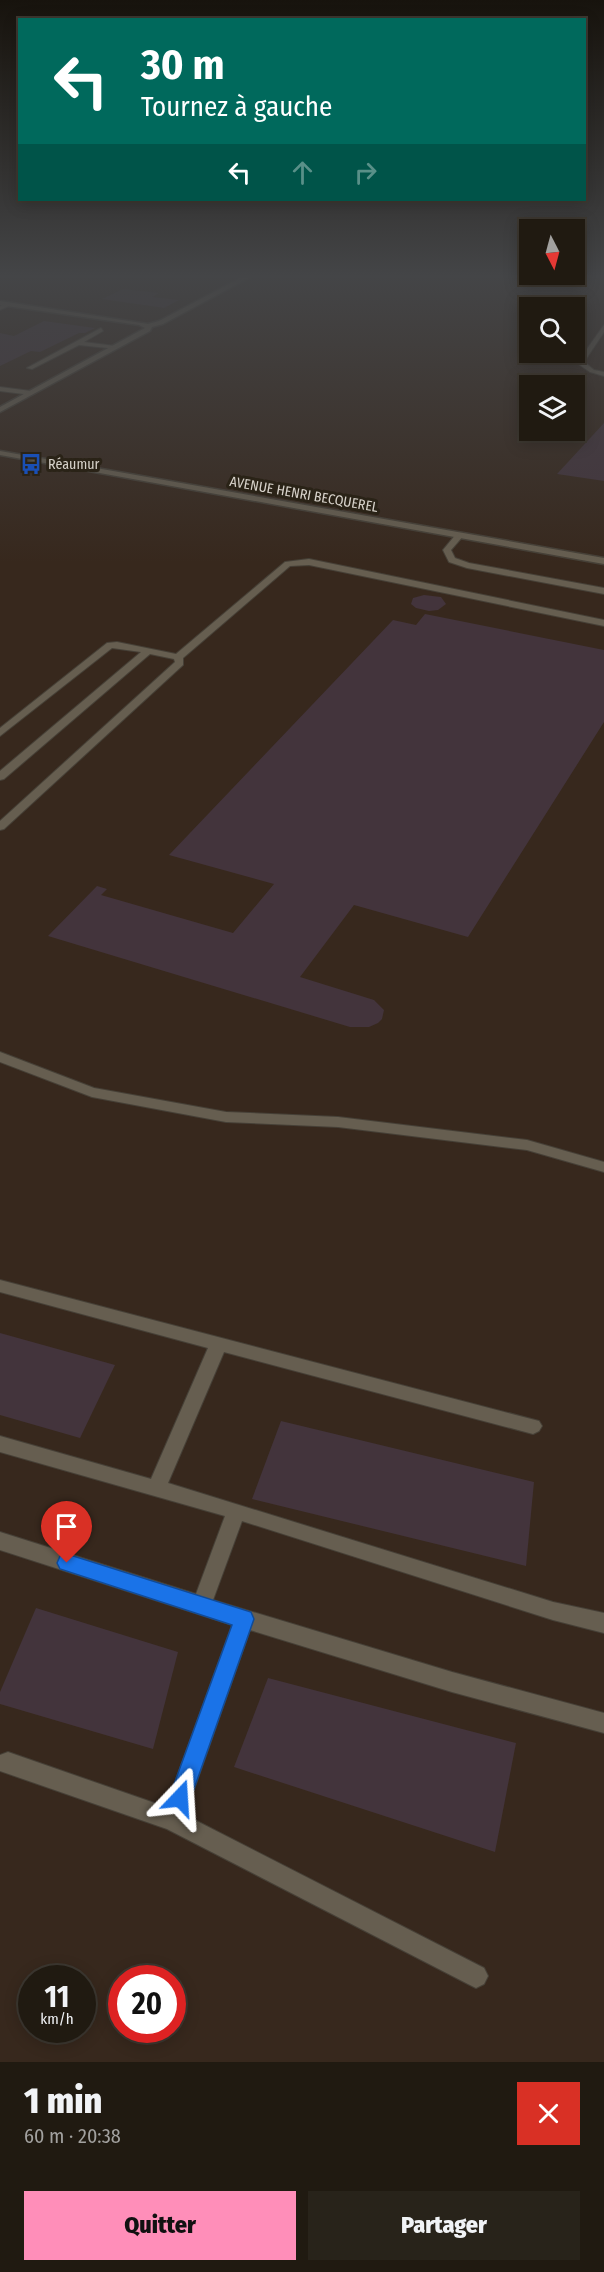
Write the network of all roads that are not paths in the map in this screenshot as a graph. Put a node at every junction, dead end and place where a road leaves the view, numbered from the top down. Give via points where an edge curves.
1 (74, 370) edge
2 (0, 389) edge
3 (31, 393) junction
4 (0, 410) edge
5 (0, 453) edge
6 (460, 535) junction
7 (604, 561) edge
8 (604, 591) edge
9 (604, 623) edge
10 (148, 651) junction
11 (178, 657) junction
12 (0, 733) edge
13 (0, 777) edge
14 (0, 826) edge
15 (0, 1057) edge
16 (604, 1167) edge
17 (0, 1286) edge
18 (218, 1345) junction
19 (533, 1426) dead end
20 (0, 1444) edge
21 (156, 1489) junction
22 (236, 1511) junction
23 (0, 1541) edge
24 (201, 1606) junction
25 (244, 1619) junction
26 (604, 1623) edge
27 (604, 1723) edge
28 (8, 1763) dead end
29 (172, 1820) junction
30 (476, 1976) dead end

1 - 3 street
2 - 3 lane
3 - 4 street
5 - 6 street, AVENUE HENRI BECQUEREL
6 - 7 street, AVENUE HENRI BECQUEREL
6 - 8 lane via 447,550 452,560
9 - 11 lane via 298,562 288,564
10 - 11 lane
10 - 12 lane via 110,645
10 - 13 lane
11 - 14 lane via 180,663
15 - 16 lane via 92,1092 226,1118 338,1122 527,1145
17 - 18 lane
18 - 19 lane
18 - 21 lane
20 - 21 lane
21 - 22 lane
22 - 24 lane
22 - 26 lane
23 - 24 lane
24 - 25 lane
25 - 27 lane
25 - 29 lane
28 - 29 lane
29 - 30 lane

